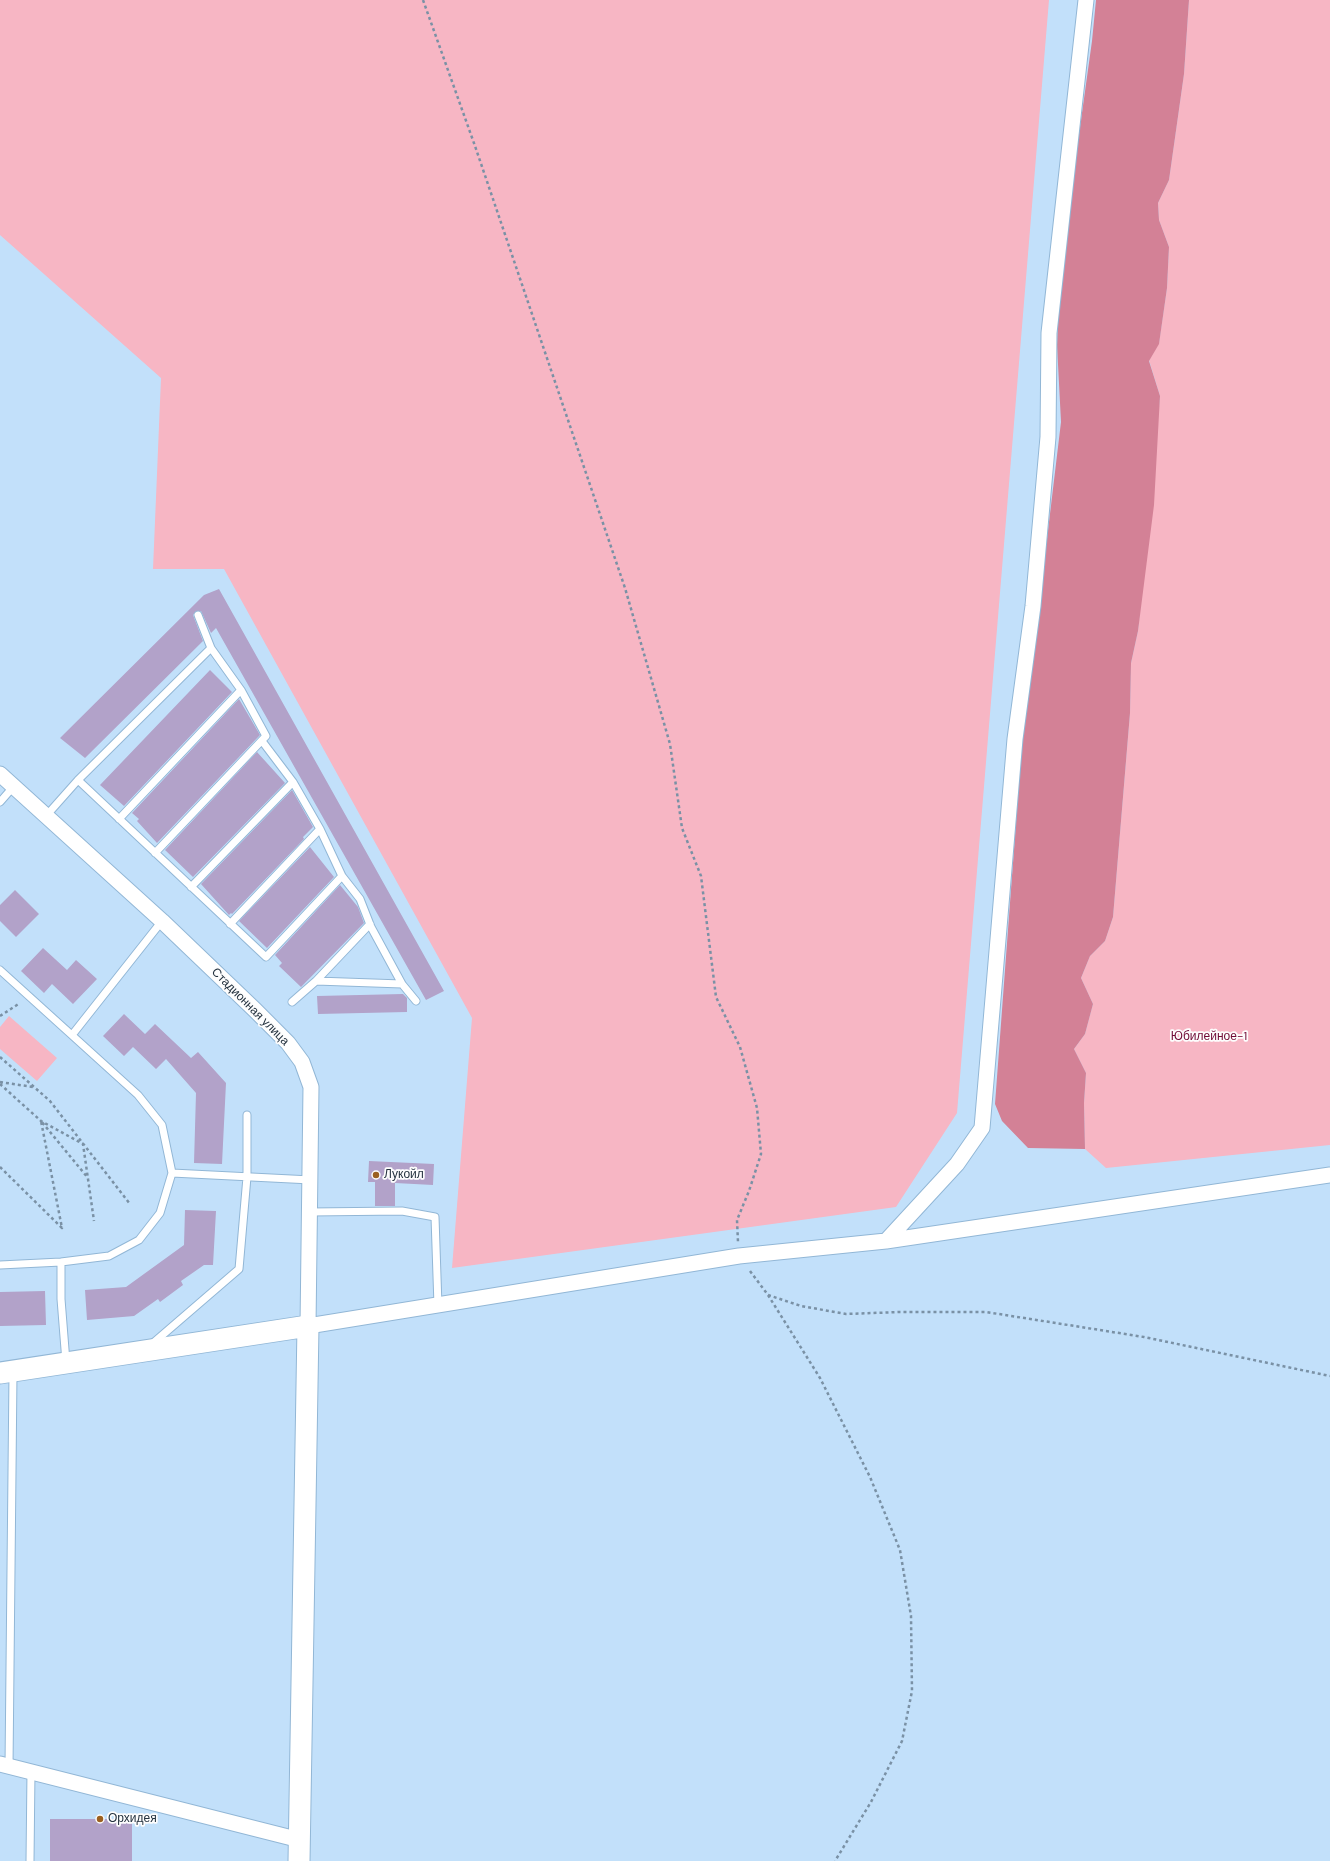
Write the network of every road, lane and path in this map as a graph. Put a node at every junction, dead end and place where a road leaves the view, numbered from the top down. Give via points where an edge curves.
1 (423, 0) edge
2 (1086, 0) edge
3 (198, 616) dead end
4 (211, 648) junction
5 (241, 690) junction
6 (262, 741) junction
7 (0, 774) edge
8 (78, 780) junction
9 (293, 782) junction
10 (14, 786) junction
11 (0, 802) edge
12 (46, 816) junction
13 (119, 819) junction
14 (320, 829) junction
15 (155, 853) junction
16 (342, 876) junction
17 (191, 886) junction
18 (162, 921) junction
19 (230, 924) junction
20 (370, 924) junction
21 (0, 970) edge
22 (316, 981) junction
23 (402, 984) junction
24 (30, 997) junction
25 (416, 1001) dead end
26 (292, 1002) dead end
27 (0, 1016) edge
28 (72, 1035) junction
29 (0, 1057) edge
30 (0, 1083) edge
31 (34, 1087) junction
32 (247, 1115) dead end
33 (41, 1122) junction
34 (83, 1144) junction
35 (0, 1167) edge
36 (172, 1173) junction
37 (1330, 1175) edge
38 (247, 1177) junction
39 (88, 1178) junction
40 (310, 1180) junction
41 (130, 1204) dead end
42 (310, 1212) junction
43 (94, 1221) dead end
44 (886, 1241) junction
45 (61, 1262) junction
46 (743, 1262) junction
47 (0, 1265) edge
48 (768, 1295) junction
49 (438, 1306) junction
50 (308, 1326) junction
51 (144, 1351) junction
52 (66, 1363) junction
53 (7, 1372) edge
54 (1330, 1376) edge
55 (5, 1765) edge
56 (31, 1771) junction
57 (300, 1840) junction
58 (30, 1861) edge
59 (299, 1861) edge
60 (835, 1861) edge

1 - 46 path via 625,588 670,744 682,828 701,876 716,997 740,1047 757,1108 761,1154 737,1220
2 - 44 street via 1049,333 1048,437 1033,606 1015,739 982,1128 957,1164
3 - 4 lane
4 - 5 lane
4 - 8 lane
5 - 6 lane via 266,736
5 - 13 lane
6 - 9 lane
6 - 15 lane
7 - 10 street, Стадионная улица
8 - 12 lane
8 - 13 lane
9 - 14 lane
9 - 17 lane
10 - 11 lane
10 - 12 street, Стадионная улица
12 - 18 street, Стадионная улица
13 - 15 lane
14 - 16 lane
14 - 19 lane
15 - 17 lane
16 - 19 lane via 266,957
16 - 20 lane via 360,899
17 - 19 lane
18 - 28 lane
18 - 40 street, Стадионная улица via 288,1043 302,1062 311,1087
20 - 22 lane
20 - 23 lane
21 - 24 lane
22 - 23 lane
22 - 26 lane
23 - 25 lane
24 - 27 path
24 - 28 lane
28 - 36 lane via 138,1095 162,1125
29 - 31 path
30 - 31 path
30 - 33 path
31 - 34 path via 50,1101
32 - 38 lane
33 - 34 path
33 - 35 path via 62,1228
33 - 39 path
34 - 39 path
34 - 41 path
36 - 38 lane
36 - 45 lane via 160,1213 139,1240 109,1256
37 - 44 street
38 - 40 lane
38 - 51 lane via 239,1269
39 - 43 path
40 - 42 street, Стадионная улица
42 - 49 lane via 402,1211 435,1217
42 - 50 street, Стадионная улица
44 - 46 street
45 - 47 lane
45 - 52 lane
46 - 48 path
46 - 49 street
48 - 54 path via 801,1306 846,1314 986,1312 1144,1337
48 - 60 path via 820,1378 870,1477 900,1550 911,1616 912,1691 902,1741 871,1802
49 - 50 street
50 - 51 street
50 - 57 street
51 - 52 street
52 - 53 street
53 - 55 lane
55 - 56 street
56 - 57 street
56 - 58 lane
57 - 59 street

